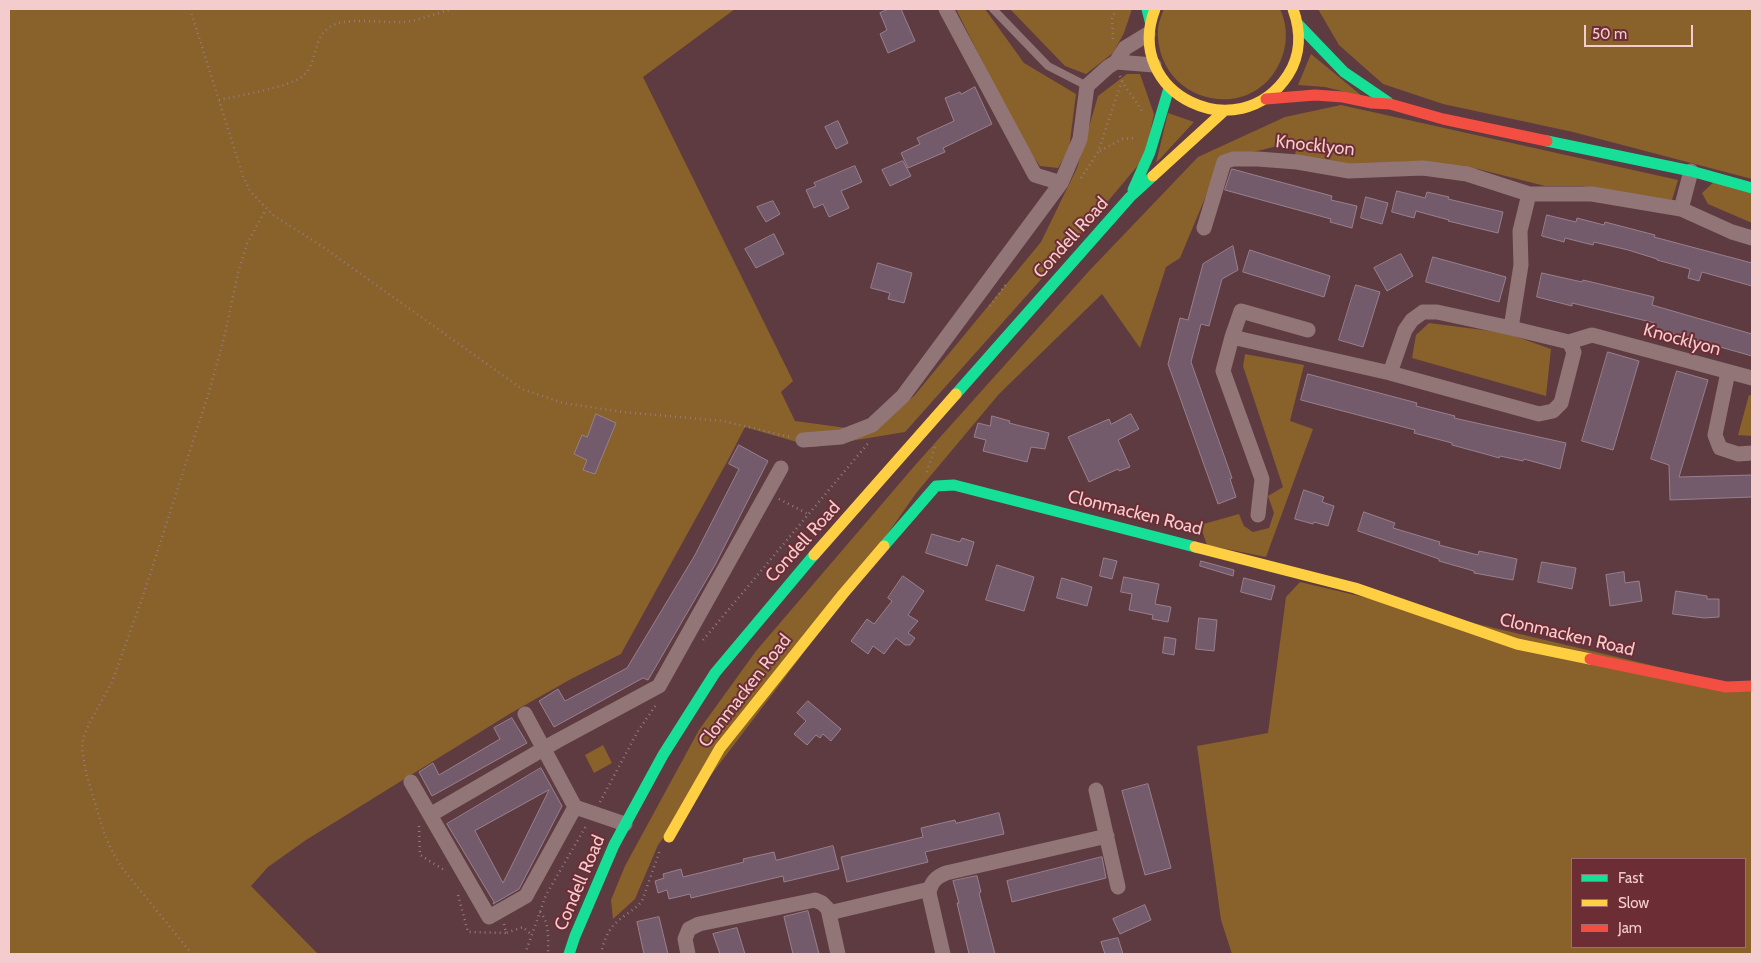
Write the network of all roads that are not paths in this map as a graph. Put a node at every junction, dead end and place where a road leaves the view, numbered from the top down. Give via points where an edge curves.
1 (946, 9) edge
2 (993, 9) edge
3 (1147, 9) edge
4 (1154, 9) edge
5 (1294, 9) edge
6 (1298, 24) junction
7 (1149, 28) junction
8 (1116, 62) junction
9 (1154, 65) junction
10 (1087, 86) junction
11 (1169, 88) junction
12 (1266, 99) junction
13 (1390, 104) junction
14 (1223, 112) junction
15 (1691, 171) junction
16 (1061, 183) junction
17 (1752, 188) edge
18 (1529, 194) junction
19 (1130, 197) junction
20 (1681, 208) junction
21 (1204, 228) dead end
22 (1752, 238) edge
23 (1511, 328) junction
24 (1308, 330) dead end
25 (1232, 336) junction
26 (1569, 342) junction
27 (1728, 372) junction
28 (1390, 373) junction
29 (1752, 378) edge
30 (803, 440) road end
31 (1752, 454) edge
32 (781, 468) dead end
33 (1258, 515) dead end
34 (1752, 686) edge
35 (525, 714) dead end
36 (544, 748) junction
37 (410, 782) dead end
38 (1096, 790) dead end
39 (574, 807) junction
40 (430, 815) junction
41 (625, 824) junction
42 (1107, 836) junction
43 (668, 837) road end
44 (1118, 887) dead end
45 (930, 889) junction
46 (829, 913) junction
47 (569, 954) edge
48 (688, 954) edge
49 (838, 954) edge
50 (943, 954) edge

1 - 16 street via 1035,175
2 - 10 lane via 1048,66
3 - 7 main road
4 - 7 main road
5 - 6 main road
6 - 12 main road via 1296,58 1279,88
6 - 13 main road via 1344,72
7 - 8 street via 1125,48
7 - 9 main road via 1149,50
8 - 9 street
8 - 10 street
9 - 11 main road
10 - 16 street via 1080,139
11 - 14 main road via 1191,104
11 - 19 main road via 1150,152
12 - 13 main road via 1315,95
12 - 14 main road via 1238,111
13 - 15 main road via 1448,120
14 - 19 main road
15 - 17 main road
15 - 20 street
16 - 30 street via 903,396 872,425 841,437
18 - 20 street, Knocklyon via 1592,194
18 - 21 street, Knocklyon via 1468,174 1423,168 1349,171 1297,162 1233,159 1224,162
18 - 23 street via 1520,231 1522,265
19 - 41 main road, Condell Road via 714,673
20 - 22 street, Knocklyon
23 - 26 street, Knocklyon
23 - 28 street, Knocklyon via 1437,312 1423,312 1405,330
24 - 25 street via 1241,311
25 - 28 street
25 - 33 street via 1223,371 1262,480
26 - 27 street, Knocklyon via 1592,336
26 - 28 street via 1574,352 1561,403 1553,411 1539,414
27 - 29 street, Knocklyon
27 - 31 street, Knocklyon via 1715,435 1720,448 1738,454
32 - 36 street via 659,686
34 - 43 main road, Clonmacken Road via 1726,688 1517,644 1355,588 954,485 936,486 843,594 720,748
35 - 36 street
36 - 39 street
36 - 40 street
37 - 40 street
38 - 42 street
39 - 40 street via 526,896 489,917
39 - 41 street
41 - 47 main road, Condell Road
42 - 44 street
42 - 45 street via 946,873 931,883
45 - 46 street
45 - 50 street
46 - 48 street via 822,903 815,900 699,924 689,930 685,939
46 - 49 street

